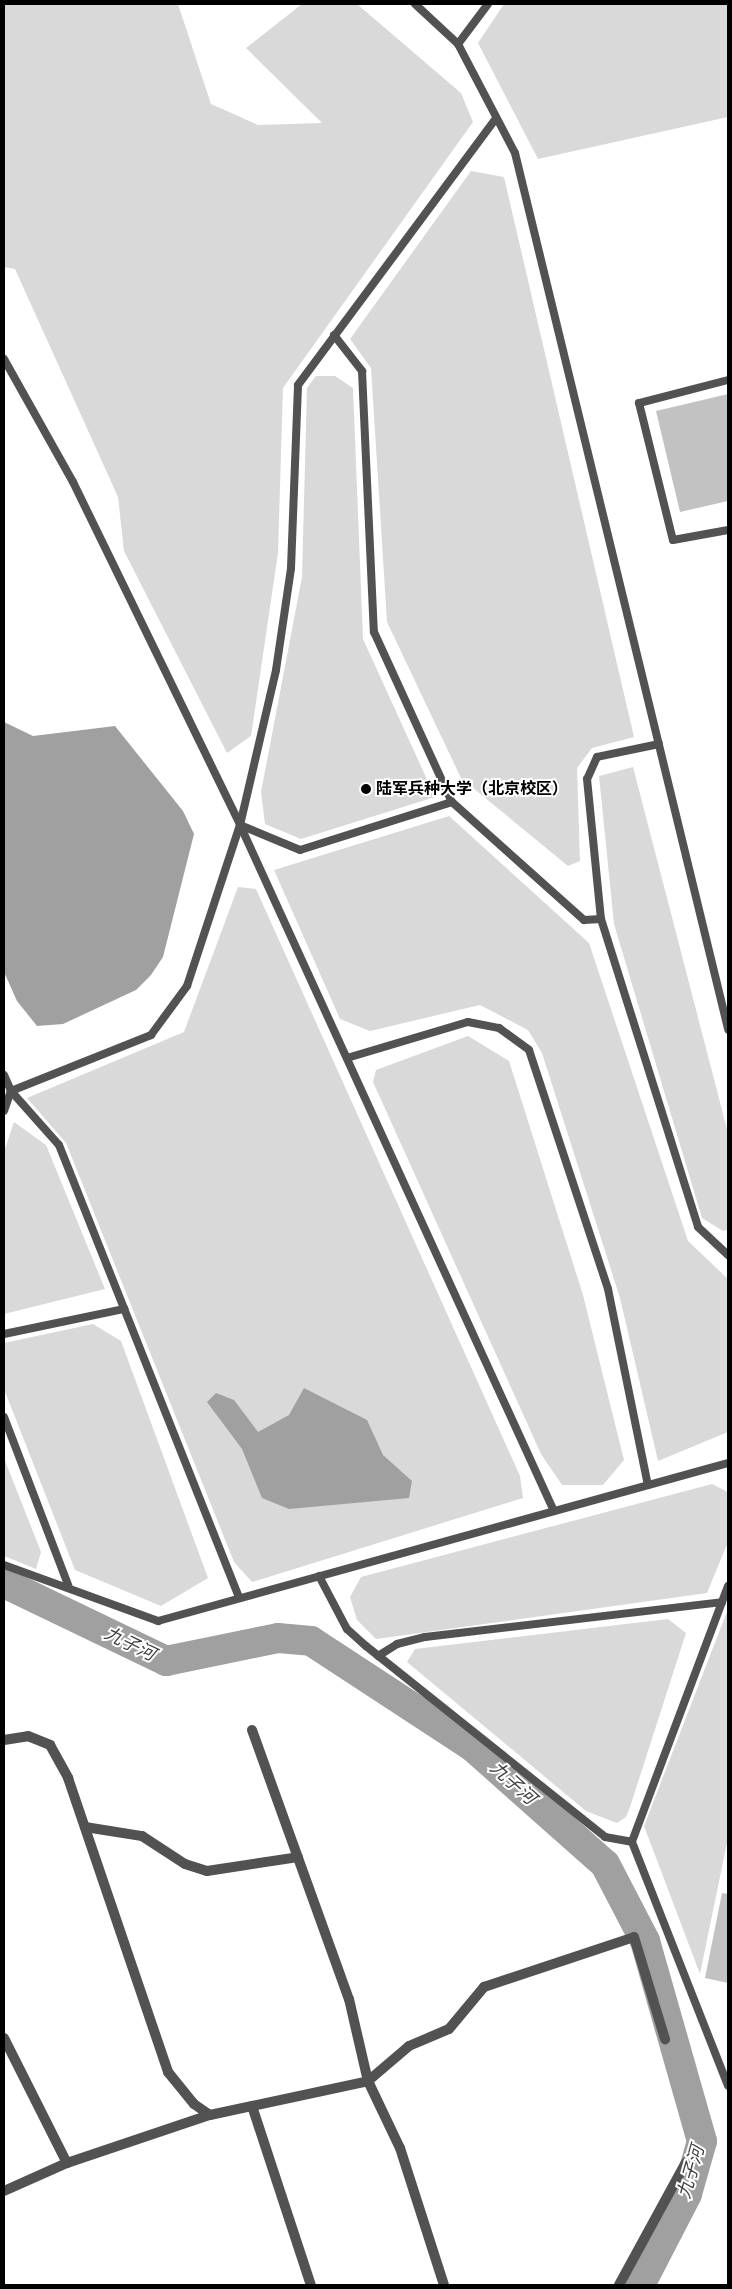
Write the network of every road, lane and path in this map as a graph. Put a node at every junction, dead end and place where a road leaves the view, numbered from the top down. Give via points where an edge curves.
1 (415, 4) edge
2 (488, 4) edge
3 (458, 44) junction
4 (496, 118) junction
5 (334, 335) junction
6 (4, 359) edge
7 (728, 380) edge
8 (728, 531) edge
9 (659, 744) junction
10 (452, 802) junction
11 (240, 826) junction
12 (601, 919) junction
13 (728, 1029) edge
14 (347, 1058) junction
15 (4, 1076) edge
16 (11, 1091) junction
17 (4, 1111) edge
18 (728, 1255) edge
19 (124, 1309) junction
20 (4, 1334) edge
21 (4, 1417) edge
22 (728, 1463) edge
23 (648, 1485) junction
24 (554, 1511) junction
25 (4, 1565) edge
26 (318, 1576) junction
27 (68, 1585) junction
28 (728, 1586) edge
29 (239, 1598) junction
30 (722, 1602) junction
31 (378, 1656) junction
32 (252, 1730) dead end
33 (4, 1740) edge
34 (85, 1827) junction
35 (632, 1842) junction
36 (298, 1856) junction
37 (4, 2038) edge
38 (665, 2039) dead end
39 (368, 2081) junction
40 (728, 2086) edge
41 (252, 2106) junction
42 (210, 2115) junction
43 (686, 2162) dead end
44 (67, 2163) junction
45 (4, 2191) edge
46 (311, 2285) edge
47 (444, 2285) edge
48 (619, 2285) edge

1 - 3 lane
2 - 3 lane
3 - 4 lane
4 - 5 lane
4 - 9 lane via 515,153
5 - 10 lane via 362,371 374,632
5 - 11 lane via 298,385 291,568 276,670
6 - 11 lane via 73,482
7 - 8 lane via 639,403 673,540
9 - 12 lane via 597,757 587,779
9 - 13 lane
10 - 11 lane via 300,850
10 - 12 lane via 584,920
11 - 14 lane
11 - 16 lane via 186,986 151,1034
12 - 18 lane via 698,1226
14 - 23 lane via 468,1022 499,1028 529,1050 608,1289
14 - 24 lane
15 - 16 lane
16 - 17 lane
16 - 19 lane via 59,1145
19 - 20 lane
19 - 29 lane
21 - 27 lane
22 - 23 lane
23 - 24 lane
24 - 26 lane
25 - 27 lane via 26,1577
26 - 29 lane
26 - 31 lane via 347,1630
27 - 29 lane via 158,1621
28 - 30 lane
30 - 31 lane via 425,1637 397,1644
30 - 35 lane
31 - 35 lane via 605,1838
32 - 36 street
33 - 34 street via 28,1736 50,1745 68,1778
34 - 36 street via 142,1836 185,1864 207,1871
34 - 42 street via 168,2072 194,2104
35 - 40 lane
36 - 39 street via 349,1999
37 - 44 street
38 - 39 street via 634,1937 484,1987 449,2029 409,2046
39 - 41 street
39 - 47 street via 400,2148
41 - 42 street
41 - 46 street
42 - 44 street
43 - 48 street
44 - 45 street

